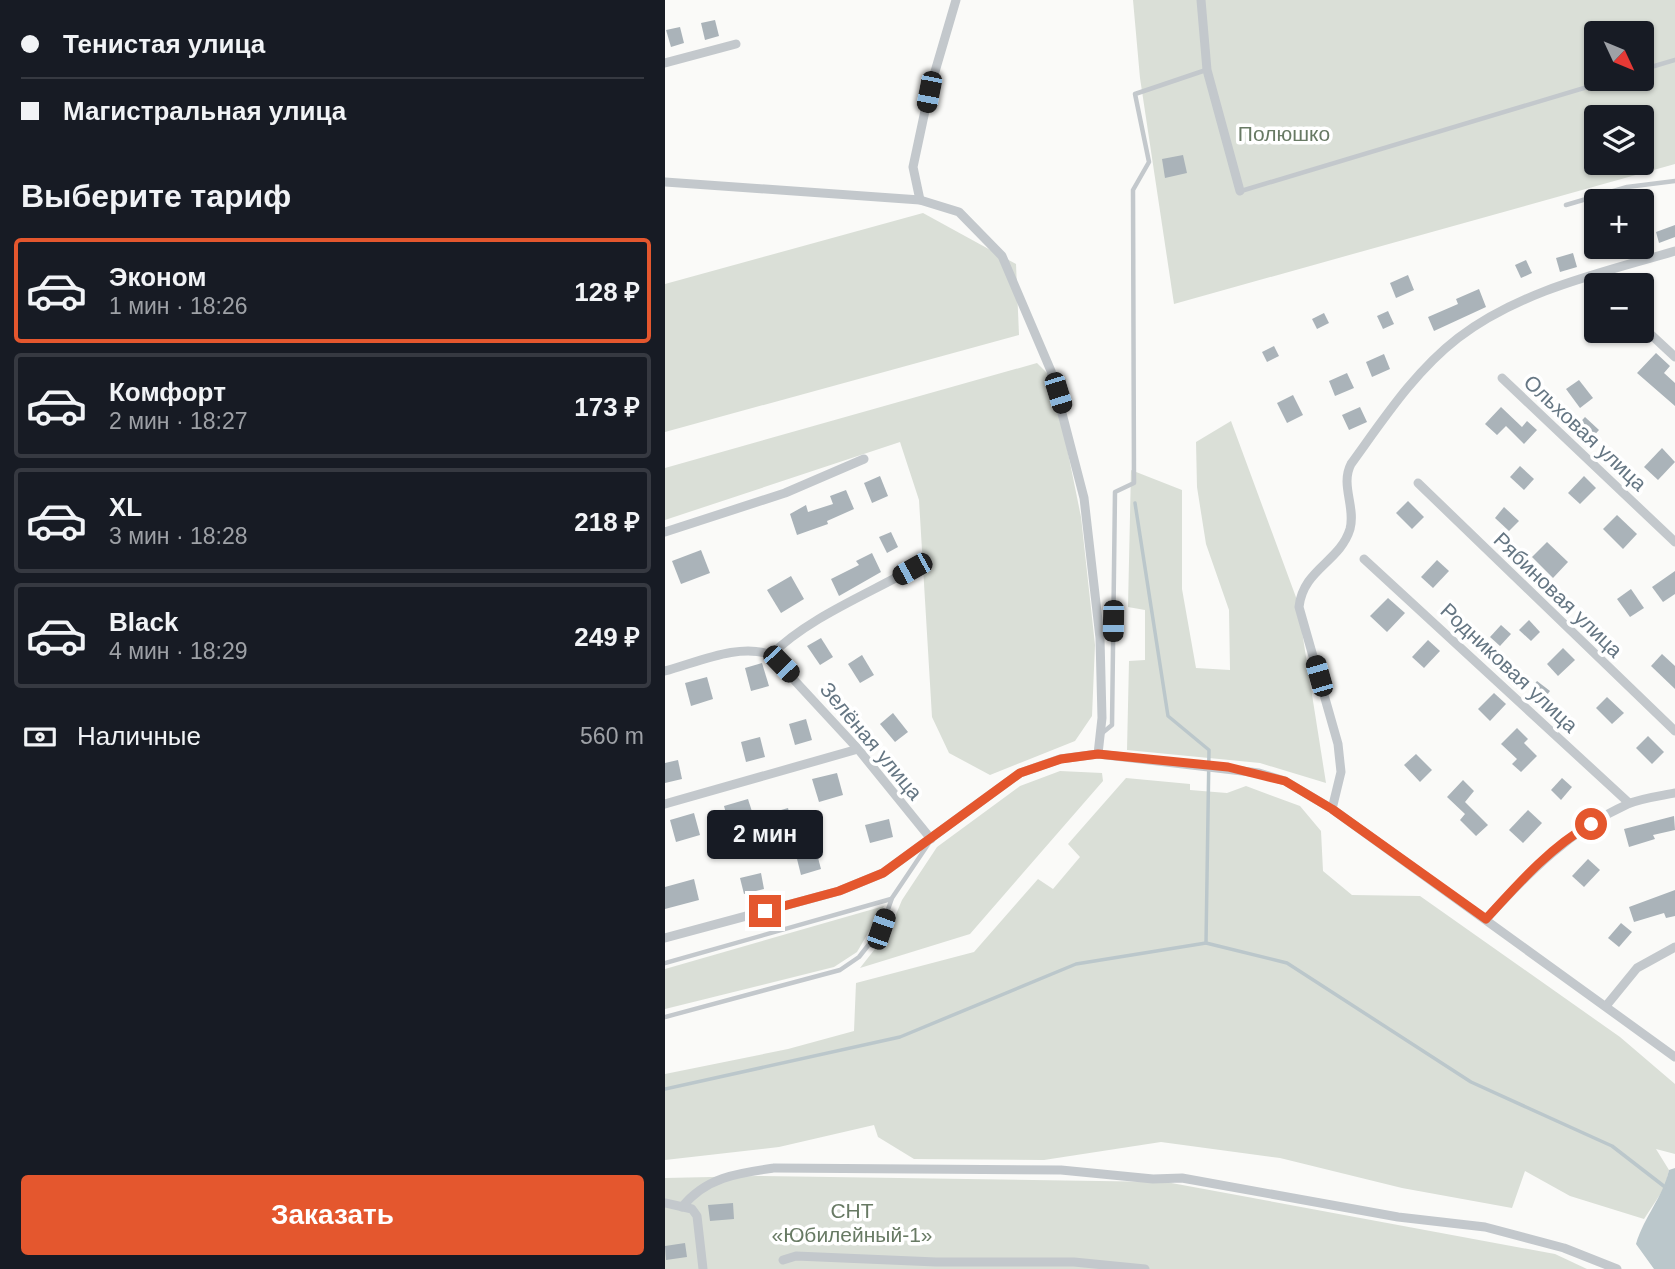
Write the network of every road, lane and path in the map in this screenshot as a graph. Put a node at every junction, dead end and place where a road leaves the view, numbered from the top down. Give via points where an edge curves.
1 (956, 0) edge
2 (1201, 0) edge
3 (736, 44) dead end
4 (1675, 60) edge
5 (665, 63) edge
6 (1654, 66) edge
7 (1207, 70) junction
8 (1584, 88) edge
9 (1675, 181) edge
10 (665, 182) edge
11 (1240, 191) joint
12 (920, 200) junction
13 (1566, 205) dead end
14 (1675, 251) edge
15 (1654, 337) edge
16 (1675, 357) edge
17 (1502, 378) dead end
18 (864, 459) dead end
19 (1418, 484) dead end
20 (665, 532) edge
21 (1675, 542) edge
22 (1364, 559) dead end
23 (912, 569) dead end
24 (771, 655) junction
25 (665, 671) edge
26 (1675, 731) edge
27 (1100, 735) junction
28 (858, 749) junction
29 (1098, 754) junction
30 (1675, 793) edge
31 (1629, 803) junction
32 (665, 804) edge
33 (1332, 809) junction
34 (931, 839) junction
35 (892, 898) junction
36 (1486, 919) junction
37 (665, 938) edge
38 (1675, 947) edge
39 (665, 963) edge
40 (1606, 1006) junction
41 (665, 1017) edge
42 (1675, 1057) edge
43 (665, 1203) edge
44 (682, 1207) junction
45 (781, 1263) dead end
46 (703, 1269) edge
47 (1145, 1269) edge
48 (1617, 1269) edge

1 - 12 street via 913,167
2 - 7 street
3 - 5 street
4 - 6 lane
7 - 11 street
7 - 27 lane via 1135,94 1149,162 1133,190 1135,483 1115,492 1112,725
8 - 11 lane
9 - 13 lane via 1627,187
10 - 12 street
12 - 27 street via 959,212 1002,256 1052,371 1084,498 1101,638
14 - 33 street via 1539,292 1459,337 1399,399 1351,464 1345,474 1350,530 1301,591 1299,607 1338,744 1341,772
15 - 16 street
17 - 21 street, Ольховая улица
18 - 20 street via 785,493
19 - 26 street, Рябиновая улица
22 - 31 street, Родниковая улица
23 - 24 street via 832,613
24 - 25 street via 745,651
24 - 28 street, Зелёная улица
27 - 29 street
28 - 32 street
28 - 34 street, Зелёная улица
29 - 33 street via 1228,767 1285,781
29 - 34 street via 1061,759 1020,773
30 - 31 street
31 - 36 street via 1572,835 1531,870
33 - 36 street
34 - 35 lane
34 - 37 street via 883,873 839,891
35 - 39 lane
35 - 41 lane via 881,929 859,957 840,970
36 - 40 street
38 - 40 street via 1637,968
40 - 42 street
43 - 44 street
44 - 46 street via 697,1216
44 - 48 street via 705,1185 733,1174 774,1168 1061,1170 1182,1178 1398,1217 1485,1227 1564,1248
45 - 47 street via 796,1256 1074,1262

